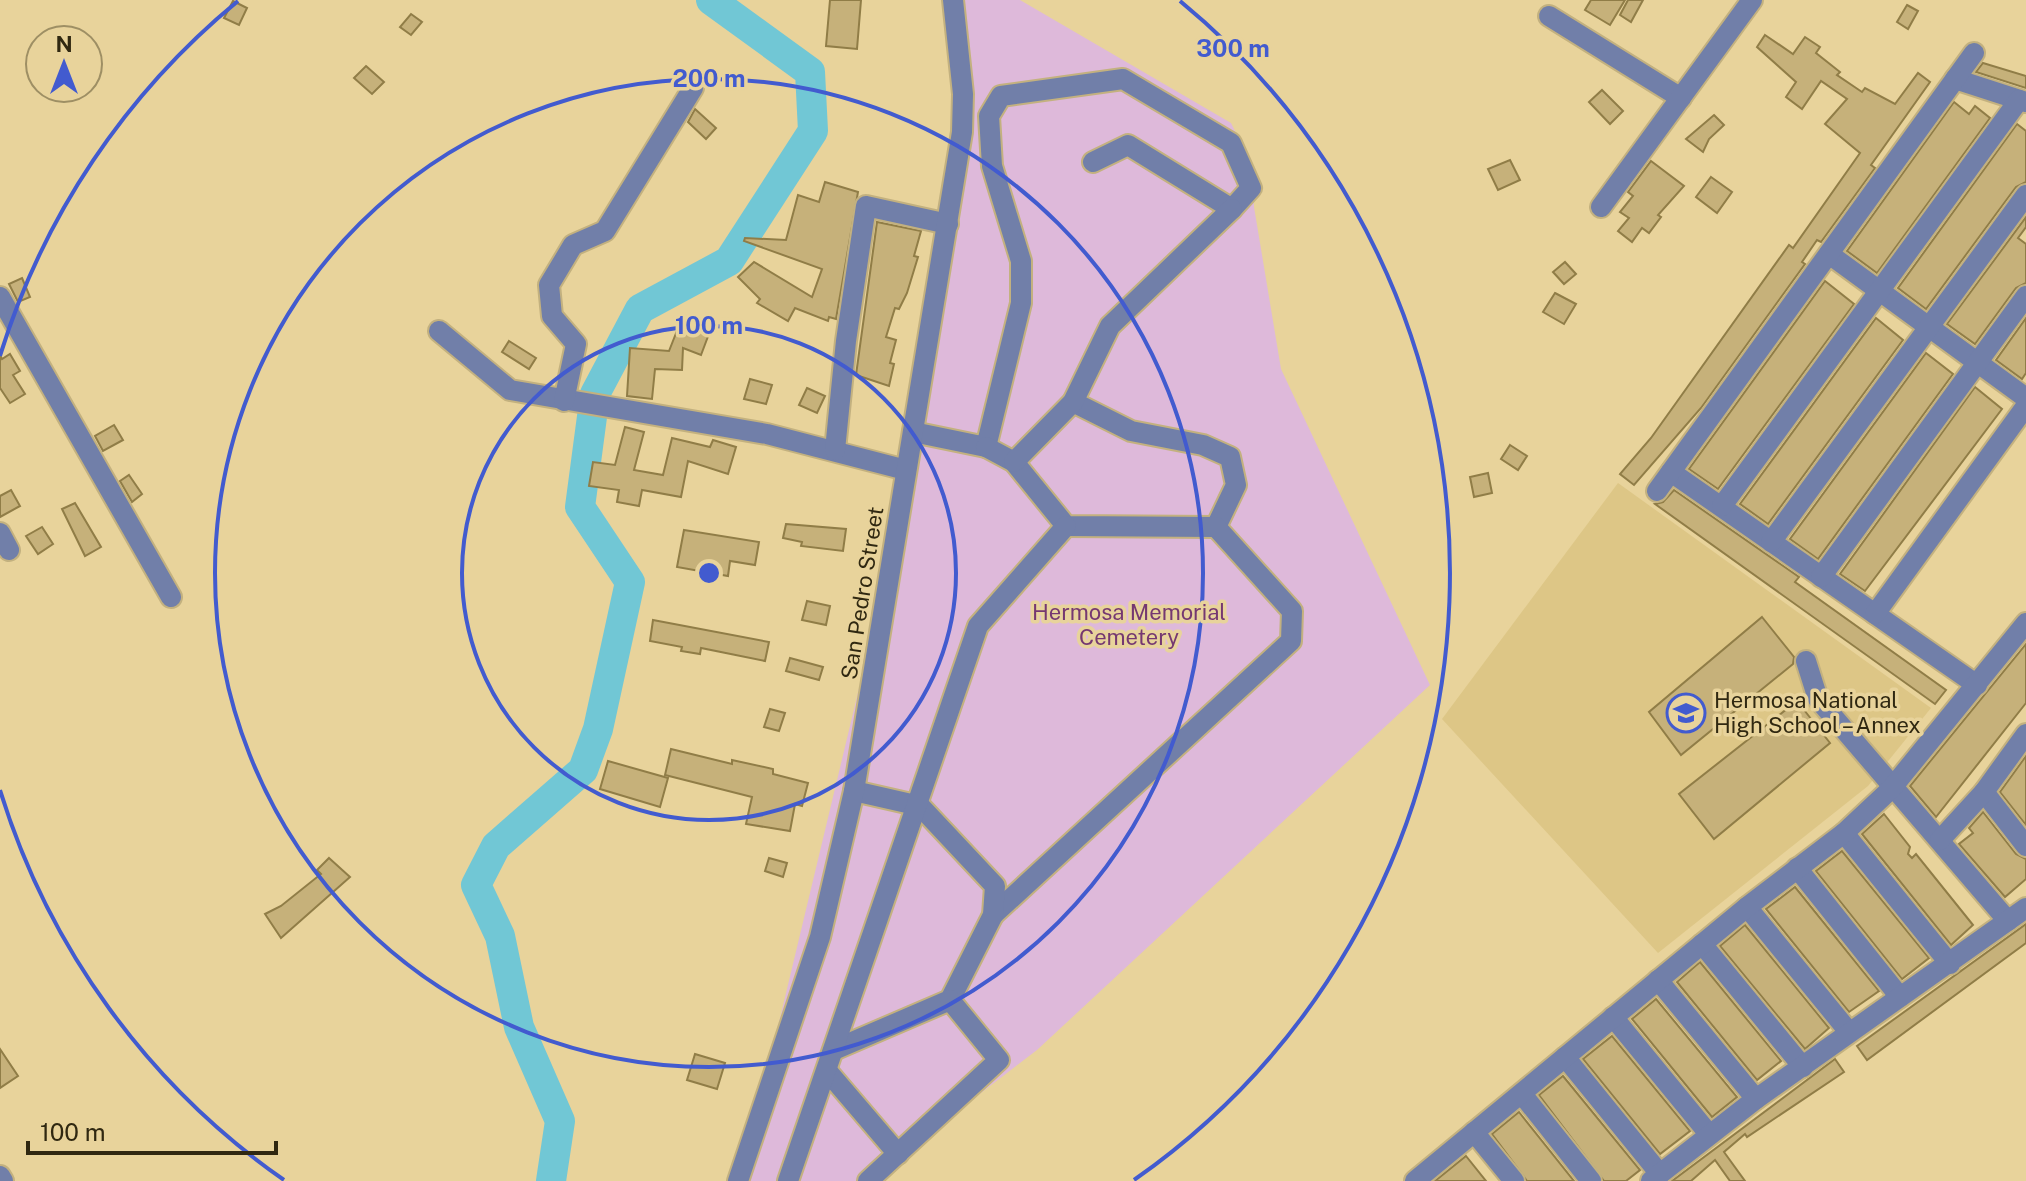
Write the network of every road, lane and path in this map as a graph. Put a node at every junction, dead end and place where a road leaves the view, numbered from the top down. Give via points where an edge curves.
1 (953, 0) edge
2 (1752, 0) edge
3 (1549, 16) dead end
4 (1974, 53) dead end
5 (1955, 79) junction
6 (693, 88) dead end
7 (1681, 98) junction
8 (2023, 101) edge
9 (1093, 162) dead end
10 (2026, 195) edge
11 (1601, 207) dead end
12 (1232, 209) junction
13 (948, 224) junction
14 (1829, 254) junction
15 (1880, 291) junction
16 (2026, 296) edge
17 (0, 297) edge
18 (1928, 326) junction
19 (19, 331) junction
20 (439, 331) dead end
21 (0, 342) edge
22 (1977, 362) junction
23 (2026, 398) edge
24 (564, 401) junction
25 (1073, 402) junction
26 (2026, 406) edge
27 (913, 432) junction
28 (986, 447) junction
29 (835, 450) junction
30 (1014, 462) junction
31 (906, 470) junction
32 (1671, 472) junction
33 (1657, 491) dead end
34 (1722, 506) junction
35 (1066, 526) junction
36 (1216, 527) junction
37 (1771, 542) junction
38 (1821, 577) junction
39 (171, 597) dead end
40 (1875, 614) junction
41 (2026, 623) edge
42 (1806, 661) dead end
43 (1977, 685) junction
44 (2024, 742) edge
45 (1891, 789) junction
46 (854, 791) junction
47 (1984, 792) junction
48 (920, 806) junction
49 (1844, 833) junction
50 (1940, 840) junction
51 (2026, 846) edge
52 (1797, 868) junction
53 (995, 886) junction
54 (1018, 894) junction
55 (1747, 907) junction
56 (2026, 908) edge
57 (993, 915) junction
58 (2008, 921) junction
59 (1702, 944) junction
60 (1950, 964) junction
61 (1658, 980) junction
62 (1900, 997) junction
63 (950, 1000) junction
64 (1613, 1017) junction
65 (1849, 1032) junction
66 (836, 1049) junction
67 (1565, 1057) junction
68 (1803, 1067) junction
69 (828, 1072) junction
70 (1522, 1094) junction
71 (1756, 1099) junction
72 (1474, 1132) junction
73 (1709, 1134) junction
74 (898, 1154) junction
75 (1656, 1177) edge
76 (1425, 1178) edge
77 (738, 1181) edge
78 (788, 1181) edge
79 (868, 1181) edge
80 (1514, 1181) edge
81 (1591, 1181) edge

1 - 13 street, San Pedro Street via 963,119
2 - 7 street
3 - 7 street
4 - 5 street
5 - 8 street
5 - 14 street
6 - 24 street via 605,231 573,245 549,285 552,316 576,344
7 - 11 street
8 - 15 street
9 - 12 street via 1128,145
10 - 18 street
12 - 25 street via 1110,326
12 - 28 street via 1251,188 1231,143 1123,79 1001,96 989,116 992,166 1021,261 1021,303
13 - 27 street, San Pedro Street
13 - 29 street via 866,206
14 - 15 street
14 - 32 street
15 - 18 street
15 - 34 street
16 - 22 street
17 - 19 street
18 - 22 street
18 - 37 street
19 - 21 street
19 - 39 street
20 - 24 street via 510,390
22 - 23 street
22 - 38 street
24 - 29 street
25 - 30 street
25 - 36 street via 1131,431 1203,445 1230,457 1236,485
26 - 40 street
27 - 28 street
27 - 31 street, San Pedro Street
28 - 30 street
29 - 31 street
30 - 35 street
31 - 46 street, San Pedro Street
32 - 33 street
32 - 34 street
34 - 37 street
35 - 36 street
35 - 48 street via 978,626
36 - 54 street via 1292,611 1291,641
37 - 38 street
38 - 40 street
40 - 43 street
41 - 43 street
42 - 45 street via 1818,699
43 - 45 street
44 - 47 street
45 - 49 street
45 - 50 street
46 - 48 street
46 - 77 street, San Pedro Street via 820,937
47 - 50 street
47 - 51 street
48 - 53 street
48 - 66 street
49 - 52 street
49 - 60 street
50 - 58 street
52 - 55 street
52 - 62 street
53 - 54 street
53 - 57 street
54 - 57 street
55 - 59 street
55 - 65 street
56 - 58 street
57 - 63 street
58 - 60 street
59 - 61 street
59 - 68 street
60 - 62 street
61 - 64 street
61 - 71 street
62 - 65 street
63 - 66 street
63 - 74 street via 999,1060
64 - 67 street
64 - 73 street
65 - 68 street
66 - 69 street
67 - 70 street
67 - 75 street
68 - 71 street
69 - 74 street
69 - 78 street
70 - 72 street
70 - 81 street
71 - 73 street
72 - 76 street
72 - 80 street
73 - 75 street
74 - 79 street

